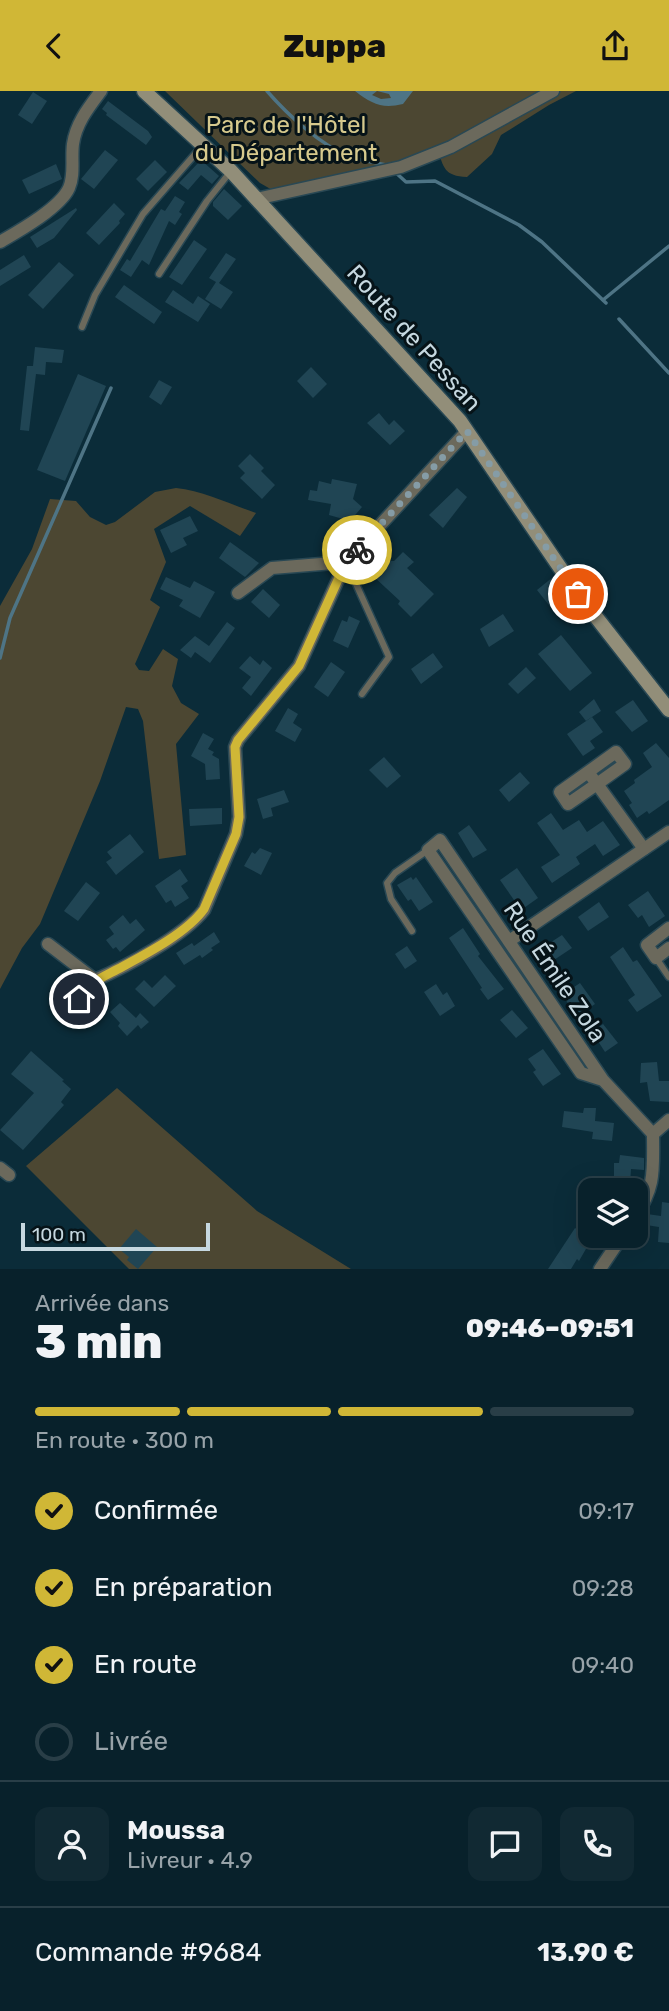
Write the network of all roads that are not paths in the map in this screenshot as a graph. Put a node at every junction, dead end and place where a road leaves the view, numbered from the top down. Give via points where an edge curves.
1 (101, 91) edge
2 (144, 91) edge
3 (552, 91) edge
4 (203, 145) junction
5 (231, 171) junction
6 (256, 199) junction
7 (0, 242) edge
8 (159, 274) dead end
9 (82, 327) dead end
10 (467, 431) junction
11 (346, 562) junction
12 (238, 593) dead end
13 (362, 694) dead end
14 (669, 710) edge
15 (588, 772) junction
16 (597, 784) junction
17 (669, 832) edge
18 (644, 849) junction
19 (428, 850) junction
20 (669, 928) edge
21 (412, 932) dead end
22 (509, 941) junction
23 (48, 944) dead end
24 (669, 948) edge
25 (656, 958) junction
26 (669, 977) edge
27 (94, 979) junction
28 (79, 999) dead end
29 (603, 1080) junction
30 (669, 1120) edge
31 (653, 1135) junction
32 (648, 1195) edge
33 (614, 1248) edge
34 (600, 1269) edge

1 - 7 street via 76,131 70,187 63,198
2 - 4 main road, Route de Pessan
3 - 6 street via 451,147 395,169
4 - 5 main road, Route de Pessan
4 - 9 lane via 143,214 95,295
5 - 6 main road, Route de Pessan
5 - 8 lane
6 - 10 main road, Route de Pessan
10 - 11 street
10 - 14 main road, Route de Pessan via 578,594
11 - 12 street via 272,568
11 - 13 lane via 389,657
11 - 27 street via 299,666 235,747 236,834 204,909 152,949
15 - 16 street
15 - 16 street via 616,752 625,764
15 - 16 street via 560,792 568,804
16 - 18 street
17 - 18 street
18 - 22 street
19 - 21 lane via 387,883 391,899
19 - 22 street, Rue Émile Zola via 440,840
19 - 29 street via 581,1073
20 - 25 street via 647,945
22 - 29 street, Rue Émile Zola
23 - 27 street
24 - 25 street
25 - 26 lane
27 - 28 street
29 - 31 street, Rue Émile Zola
30 - 31 street
31 - 32 street via 653,1179
33 - 34 street

